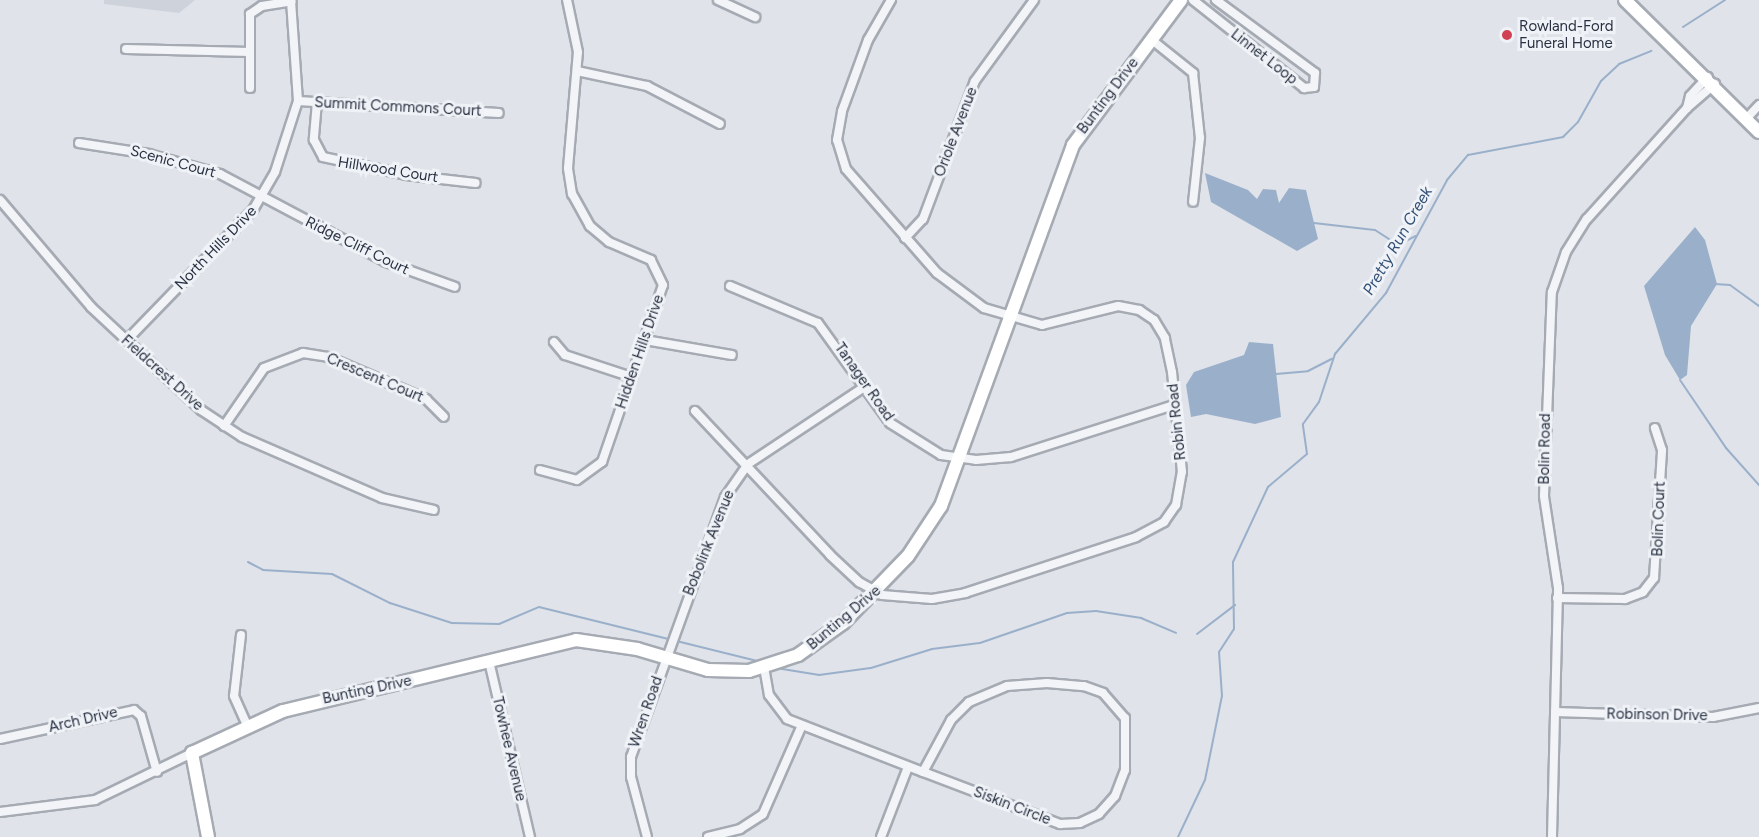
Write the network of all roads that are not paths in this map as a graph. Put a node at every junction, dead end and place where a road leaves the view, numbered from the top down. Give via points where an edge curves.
1 (567, 0) edge
2 (718, 0) edge
3 (891, 0) edge
4 (1034, 0) edge
5 (1180, 0) edge
6 (1193, 0) edge
7 (1216, 0) edge
8 (1625, 0) edge
9 (292, 1) edge
10 (1239, 16) junction
11 (755, 17) dead end
12 (1228, 29) junction
13 (1152, 40) junction
14 (126, 49) dead end
15 (250, 52) junction
16 (577, 71) junction
17 (1711, 81) junction
18 (250, 88) dead end
19 (298, 101) junction
20 (317, 102) junction
21 (1759, 105) edge
22 (499, 113) dead end
23 (1746, 119) junction
24 (720, 124) dead end
25 (1759, 132) edge
26 (79, 143) dead end
27 (476, 183) dead end
28 (261, 199) junction
29 (0, 200) edge
30 (1193, 202) dead end
31 (904, 238) junction
32 (730, 286) dead end
33 (455, 287) dead end
34 (1011, 318) junction
35 (645, 340) junction
36 (126, 341) junction
37 (554, 342) dead end
38 (732, 355) dead end
39 (632, 377) junction
40 (866, 386) junction
41 (1174, 405) junction
42 (695, 411) dead end
43 (444, 417) dead end
44 (224, 426) junction
45 (1655, 428) dead end
46 (962, 458) junction
47 (748, 464) junction
48 (540, 470) dead end
49 (435, 510) dead end
50 (876, 593) junction
51 (1557, 598) junction
52 (241, 634) dead end
53 (666, 658) junction
54 (489, 661) junction
55 (764, 667) junction
56 (1759, 708) edge
57 (1555, 712) junction
58 (247, 725) junction
59 (802, 725) junction
60 (0, 739) edge
61 (192, 753) junction
62 (908, 766) junction
63 (157, 772) junction
64 (923, 772) junction
65 (0, 812) edge
66 (208, 837) edge
67 (530, 837) edge
68 (647, 837) edge
69 (708, 837) edge
70 (881, 837) edge
71 (1552, 837) edge

1 - 16 street, Hidden Hills Drive via 576,30
2 - 11 street
3 - 31 street, Robin Road via 868,39 842,111 837,140 850,177
4 - 31 street, Oriole Avenue via 975,81 923,219
5 - 13 street, Bunting Drive
6 - 12 street, Linnet Loop
7 - 10 street, Linnet Loop
8 - 17 street
9 - 15 street via 262,6 250,14
9 - 19 street, North Hills Drive
10 - 12 street
10 - 12 street, Linnet Loop via 1315,73 1314,87 1304,88
13 - 30 street via 1193,74 1200,138
13 - 34 street, Bunting Drive via 1073,145
14 - 15 street
15 - 18 street
16 - 24 street via 647,86
16 - 35 street, Hidden Hills Drive via 570,186 579,210 600,236 646,257 658,268 661,293
17 - 23 street
17 - 51 street, Bolin Road via 1690,96 1687,108 1587,219 1566,252 1554,286 1549,318 1544,496
19 - 20 street, Summit Commons Court
19 - 28 street, North Hills Drive via 289,140
20 - 22 street, Summit Commons Court
20 - 27 street, Hillwood Court via 314,140 323,157 394,173
21 - 23 street
23 - 25 street
26 - 28 street, Scenic Court via 204,169 231,179
28 - 33 street, Ridge Cliff Court via 386,262
28 - 36 street, North Hills Drive
29 - 36 street, Fieldcrest Drive via 44,255
31 - 34 street, Robin Road via 955,290
32 - 40 street, Tanager Road via 810,317 832,337
34 - 41 street, Robin Road via 1050,324 1111,306 1142,312 1165,338
34 - 46 street, Bunting Drive
35 - 38 street
35 - 39 street, Hidden Hills Drive
36 - 44 street, Fieldcrest Drive via 180,393
37 - 39 street via 565,355
39 - 48 street, Hidden Hills Drive via 595,470 572,480
40 - 46 street, Tanager Road via 883,414 907,437 932,451
40 - 47 street, Bobolink Avenue
41 - 46 street, Tanager Road via 1011,457
41 - 50 street, Robin Road via 1181,489 1173,511 1158,526 954,596 918,599
42 - 47 street
43 - 44 street, Crescent Court via 426,399 328,357 303,353 278,359 259,373
44 - 49 street, Fieldcrest Drive via 393,503
45 - 51 street, Bolin Court via 1662,450 1654,578 1643,592 1625,599
46 - 50 street, Bunting Drive via 933,521
47 - 50 street via 830,555
47 - 53 street, Bobolink Avenue via 725,497
50 - 55 street, Bunting Drive via 818,643
51 - 57 street, Bolin Road
52 - 58 street via 234,696
53 - 54 street, Bunting Drive via 608,643 576,640
53 - 55 street, Bunting Drive via 718,672
53 - 68 street, Wren Road via 630,764
54 - 58 street, Bunting Drive via 298,706
54 - 67 street, Towhee Avenue
55 - 59 street, Siskin Circle via 776,709
56 - 57 street, Robinson Drive via 1728,716
57 - 71 street, Bolin Road
58 - 61 street, Bunting Drive
59 - 62 street, Siskin Circle
59 - 69 street via 763,814 740,829
60 - 63 street, Arch Drive via 134,710 141,716
61 - 63 street, Bunting Drive
61 - 66 street
62 - 64 street, Siskin Circle
62 - 70 street
63 - 65 street, Bunting Drive via 79,804
64 - 64 street, Siskin Circle via 1055,823 1080,823 1105,808 1119,788 1127,760 1125,718 1109,697 1084,686 1007,686 976,698 957,713

